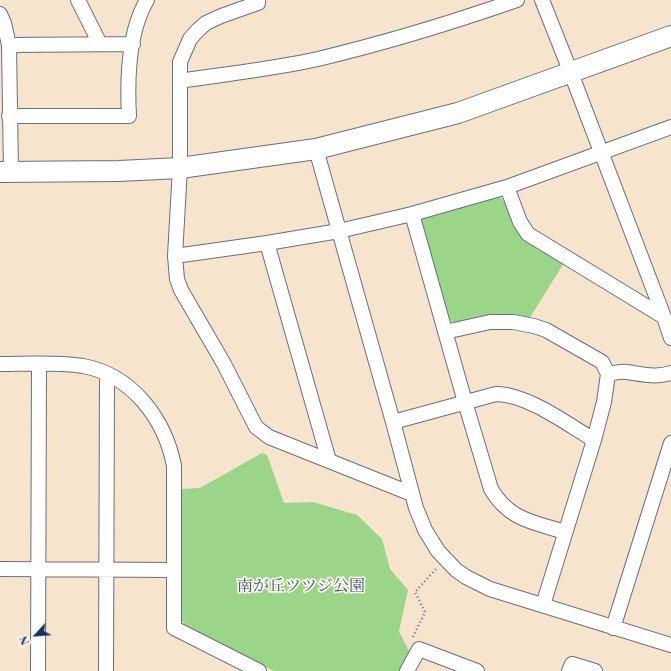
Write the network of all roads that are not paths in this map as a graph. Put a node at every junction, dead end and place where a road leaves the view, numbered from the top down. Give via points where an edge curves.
1 (78, 0) edge
2 (148, 0) edge
3 (258, 0) edge
4 (516, 0) edge
5 (542, 0) edge
6 (0, 14) edge
7 (671, 36) edge
8 (100, 44) junction
9 (133, 44) junction
10 (9, 45) junction
11 (571, 73) junction
12 (180, 80) junction
13 (9, 116) junction
14 (670, 129) edge
15 (316, 149) junction
16 (602, 153) junction
17 (180, 168) junction
18 (5, 172) edge
19 (507, 187) junction
20 (412, 214) junction
21 (340, 230) junction
22 (267, 243) junction
23 (175, 256) junction
24 (664, 317) junction
25 (446, 332) junction
26 (671, 338) edge
27 (0, 364) edge
28 (39, 364) junction
29 (671, 373) edge
30 (107, 374) junction
31 (608, 374) junction
32 (465, 402) junction
33 (393, 422) junction
34 (594, 440) junction
35 (670, 451) edge
36 (329, 461) junction
37 (412, 494) junction
38 (565, 532) junction
39 (0, 569) edge
40 (39, 569) junction
41 (107, 570) junction
42 (174, 570) junction
43 (543, 605) junction
44 (613, 628) junction
45 (671, 645) edge
46 (38, 671) edge
47 (106, 671) edge
48 (259, 671) edge
49 (408, 671) edge
50 (477, 671) edge
51 (569, 671) edge
52 (594, 671) edge

1 - 8 street
2 - 9 street via 141,11
3 - 12 street via 258,3 213,19 198,30 190,39 180,62
4 - 12 street via 426,30 317,59
5 - 11 street
6 - 10 street
7 - 11 main road
8 - 9 street
8 - 10 street
9 - 13 street via 128,87 129,116
10 - 13 street
11 - 15 main road via 458,113
11 - 16 street
12 - 17 street
13 - 18 street
14 - 16 street
15 - 17 main road
15 - 21 street
16 - 19 street
16 - 24 street
17 - 18 main road
17 - 23 street
19 - 20 street
19 - 24 street via 520,222 528,234
20 - 21 street
20 - 25 street
21 - 22 street
21 - 33 street
22 - 23 street
22 - 36 street
23 - 36 street via 177,279 181,290 224,364 256,427 269,437
24 - 26 street
25 - 31 street via 490,322 522,323 546,330 602,362
25 - 32 street
27 - 28 street
28 - 30 street via 76,365
28 - 40 street
29 - 31 street via 644,376 626,372
30 - 41 street
30 - 42 street via 134,392 149,407 171,451 175,485
31 - 34 street
32 - 33 street
32 - 34 street via 496,394 513,396 532,403
32 - 38 street via 488,480 496,497 509,511
33 - 37 street
34 - 38 street
35 - 44 street
36 - 37 street
37 - 43 street via 425,530 438,551 456,570 502,594
38 - 43 street
39 - 40 street
40 - 41 street
40 - 46 street
41 - 42 street
41 - 47 street
42 - 48 street via 174,628
43 - 44 street
44 - 45 street
49 - 50 street via 419,649
51 - 52 street via 572,664

